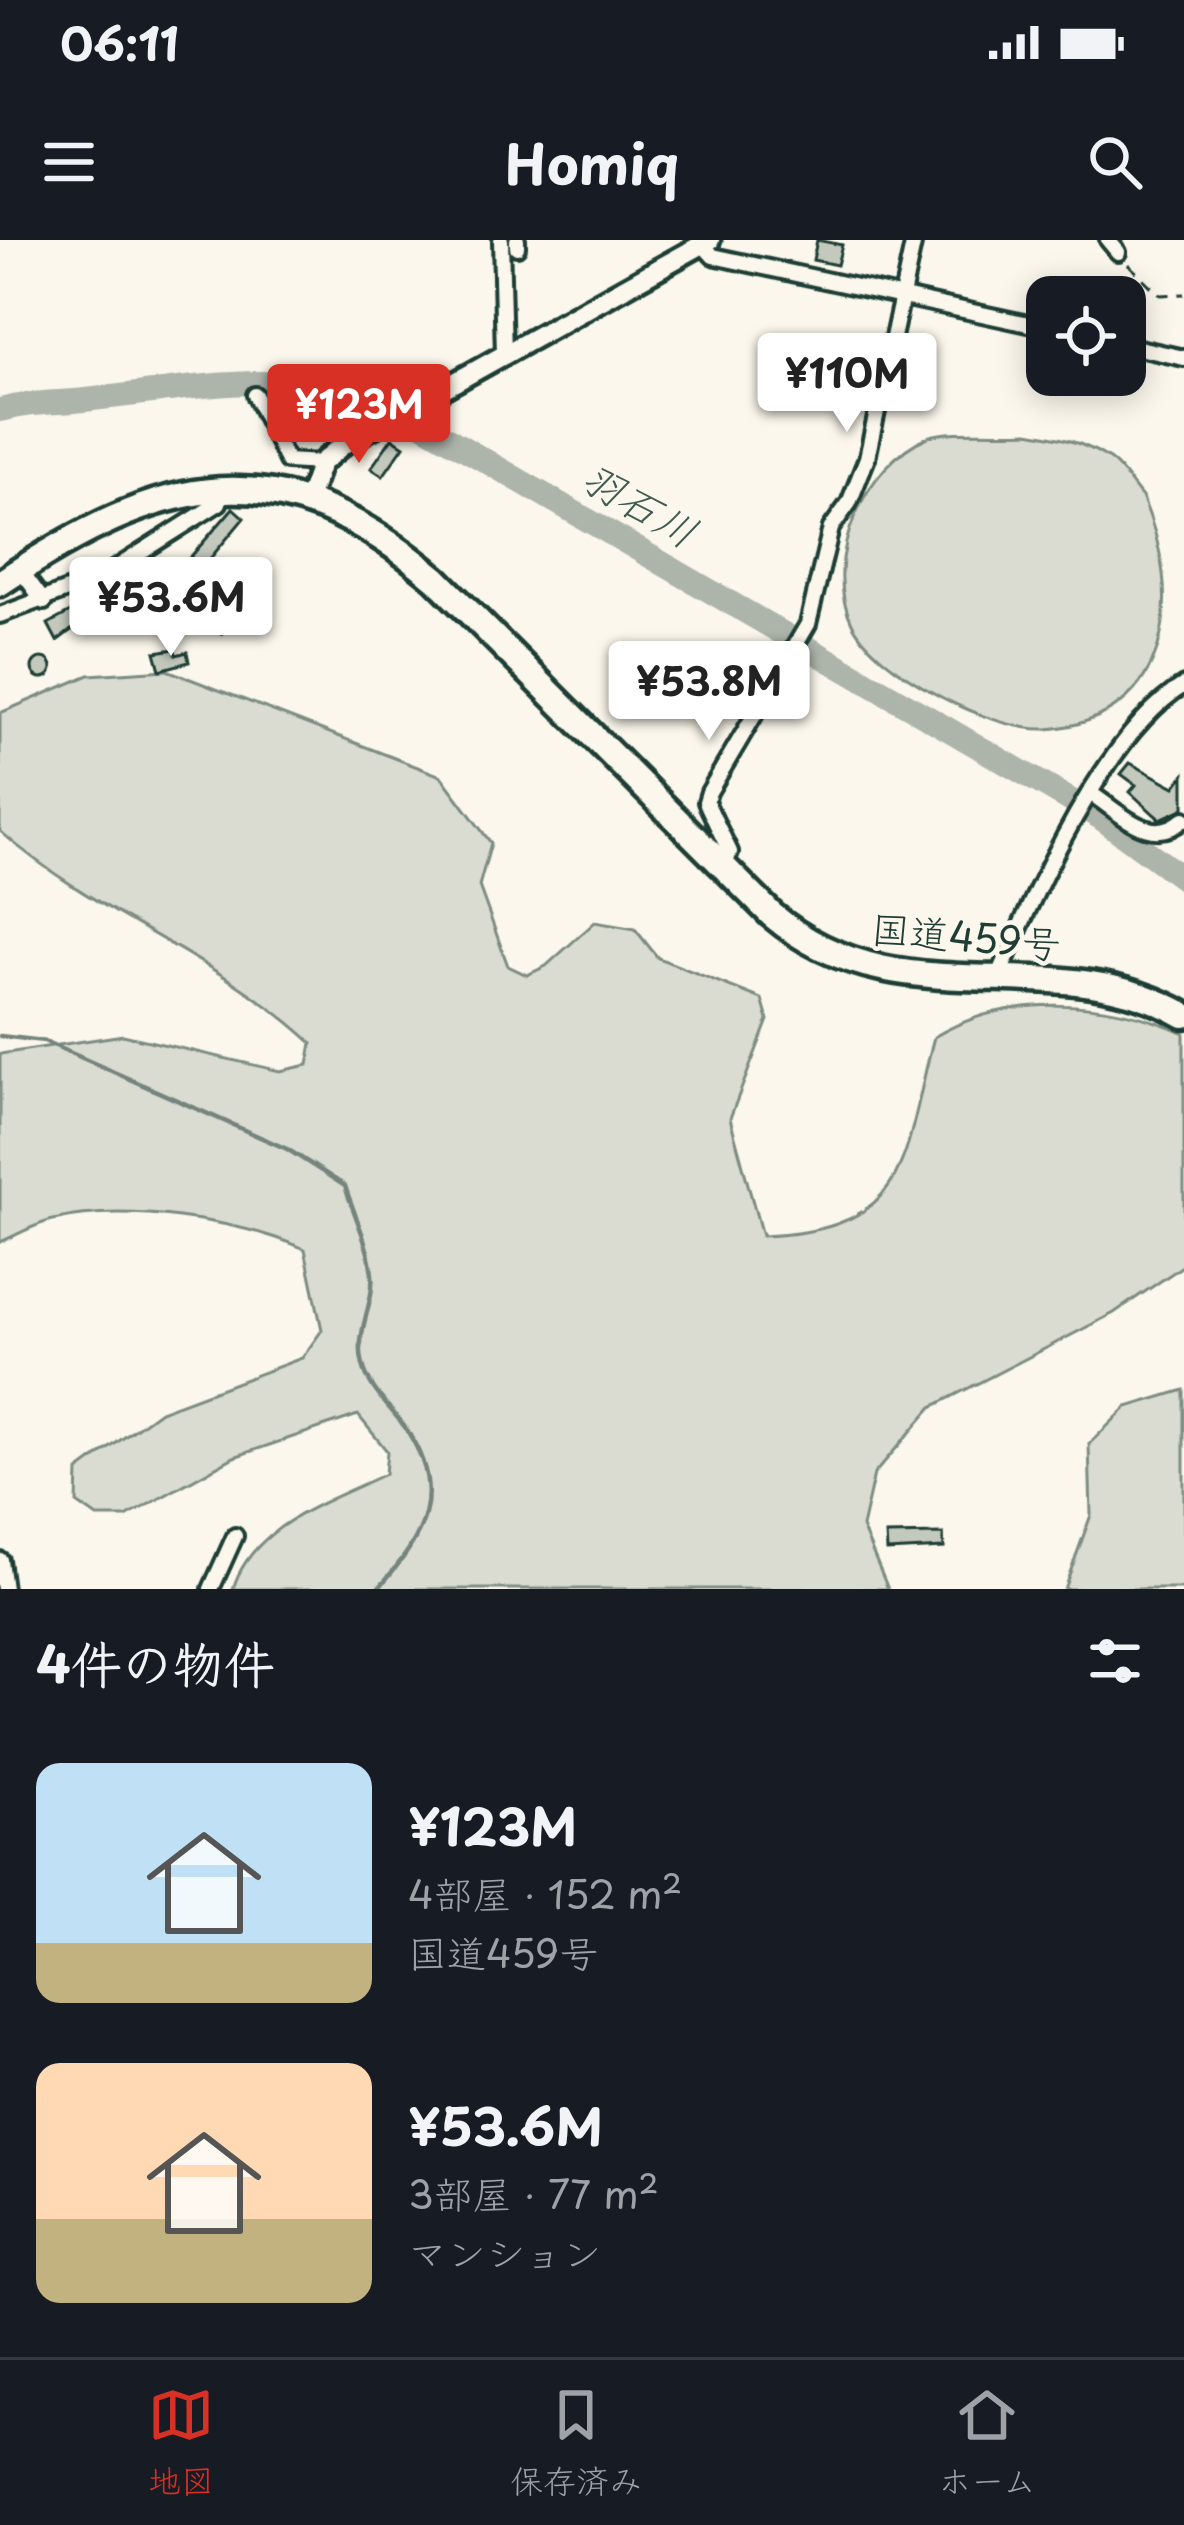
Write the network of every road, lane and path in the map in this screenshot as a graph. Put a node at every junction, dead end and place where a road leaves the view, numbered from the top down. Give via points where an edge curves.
1 (501, 240) edge
2 (914, 240) edge
3 (703, 242) edge
4 (1113, 246) edge
5 (1184, 294) edge
6 (901, 297) junction
7 (1026, 324) edge
8 (1146, 350) edge
9 (505, 354) junction
10 (1184, 358) edge
11 (255, 395) dead end
12 (321, 463) junction
13 (307, 502) junction
14 (219, 503) dead end
15 (10, 576) edge
16 (44, 602) junction
17 (0, 615) edge
18 (1184, 685) edge
19 (1091, 797) junction
20 (1184, 819) edge
21 (724, 867) junction
22 (998, 978) junction
23 (1184, 1016) edge
24 (236, 1537) dead end
25 (0, 1560) edge
26 (4, 1589) edge
27 (211, 1589) edge

1 - 9 street
2 - 6 street
3 - 6 street via 713,256
3 - 9 street
4 - 5 path via 1160,295
6 - 7 street
6 - 21 street via 867,458 831,529 796,644 706,802 730,852
8 - 10 street
9 - 12 street
11 - 12 street via 287,461
12 - 13 street
13 - 15 highway, 国道459号 via 250,491 162,498 94,524
13 - 21 highway, 国道459号 via 365,526 436,579
14 - 16 street via 102,577
15 - 16 street
16 - 17 street
18 - 19 street via 1132,728
19 - 20 street via 1150,832
19 - 22 street via 1026,909
21 - 22 highway, 国道459号 via 793,932 844,962 911,975
22 - 23 highway, 国道459号 via 1134,991
24 - 27 street
25 - 26 street

